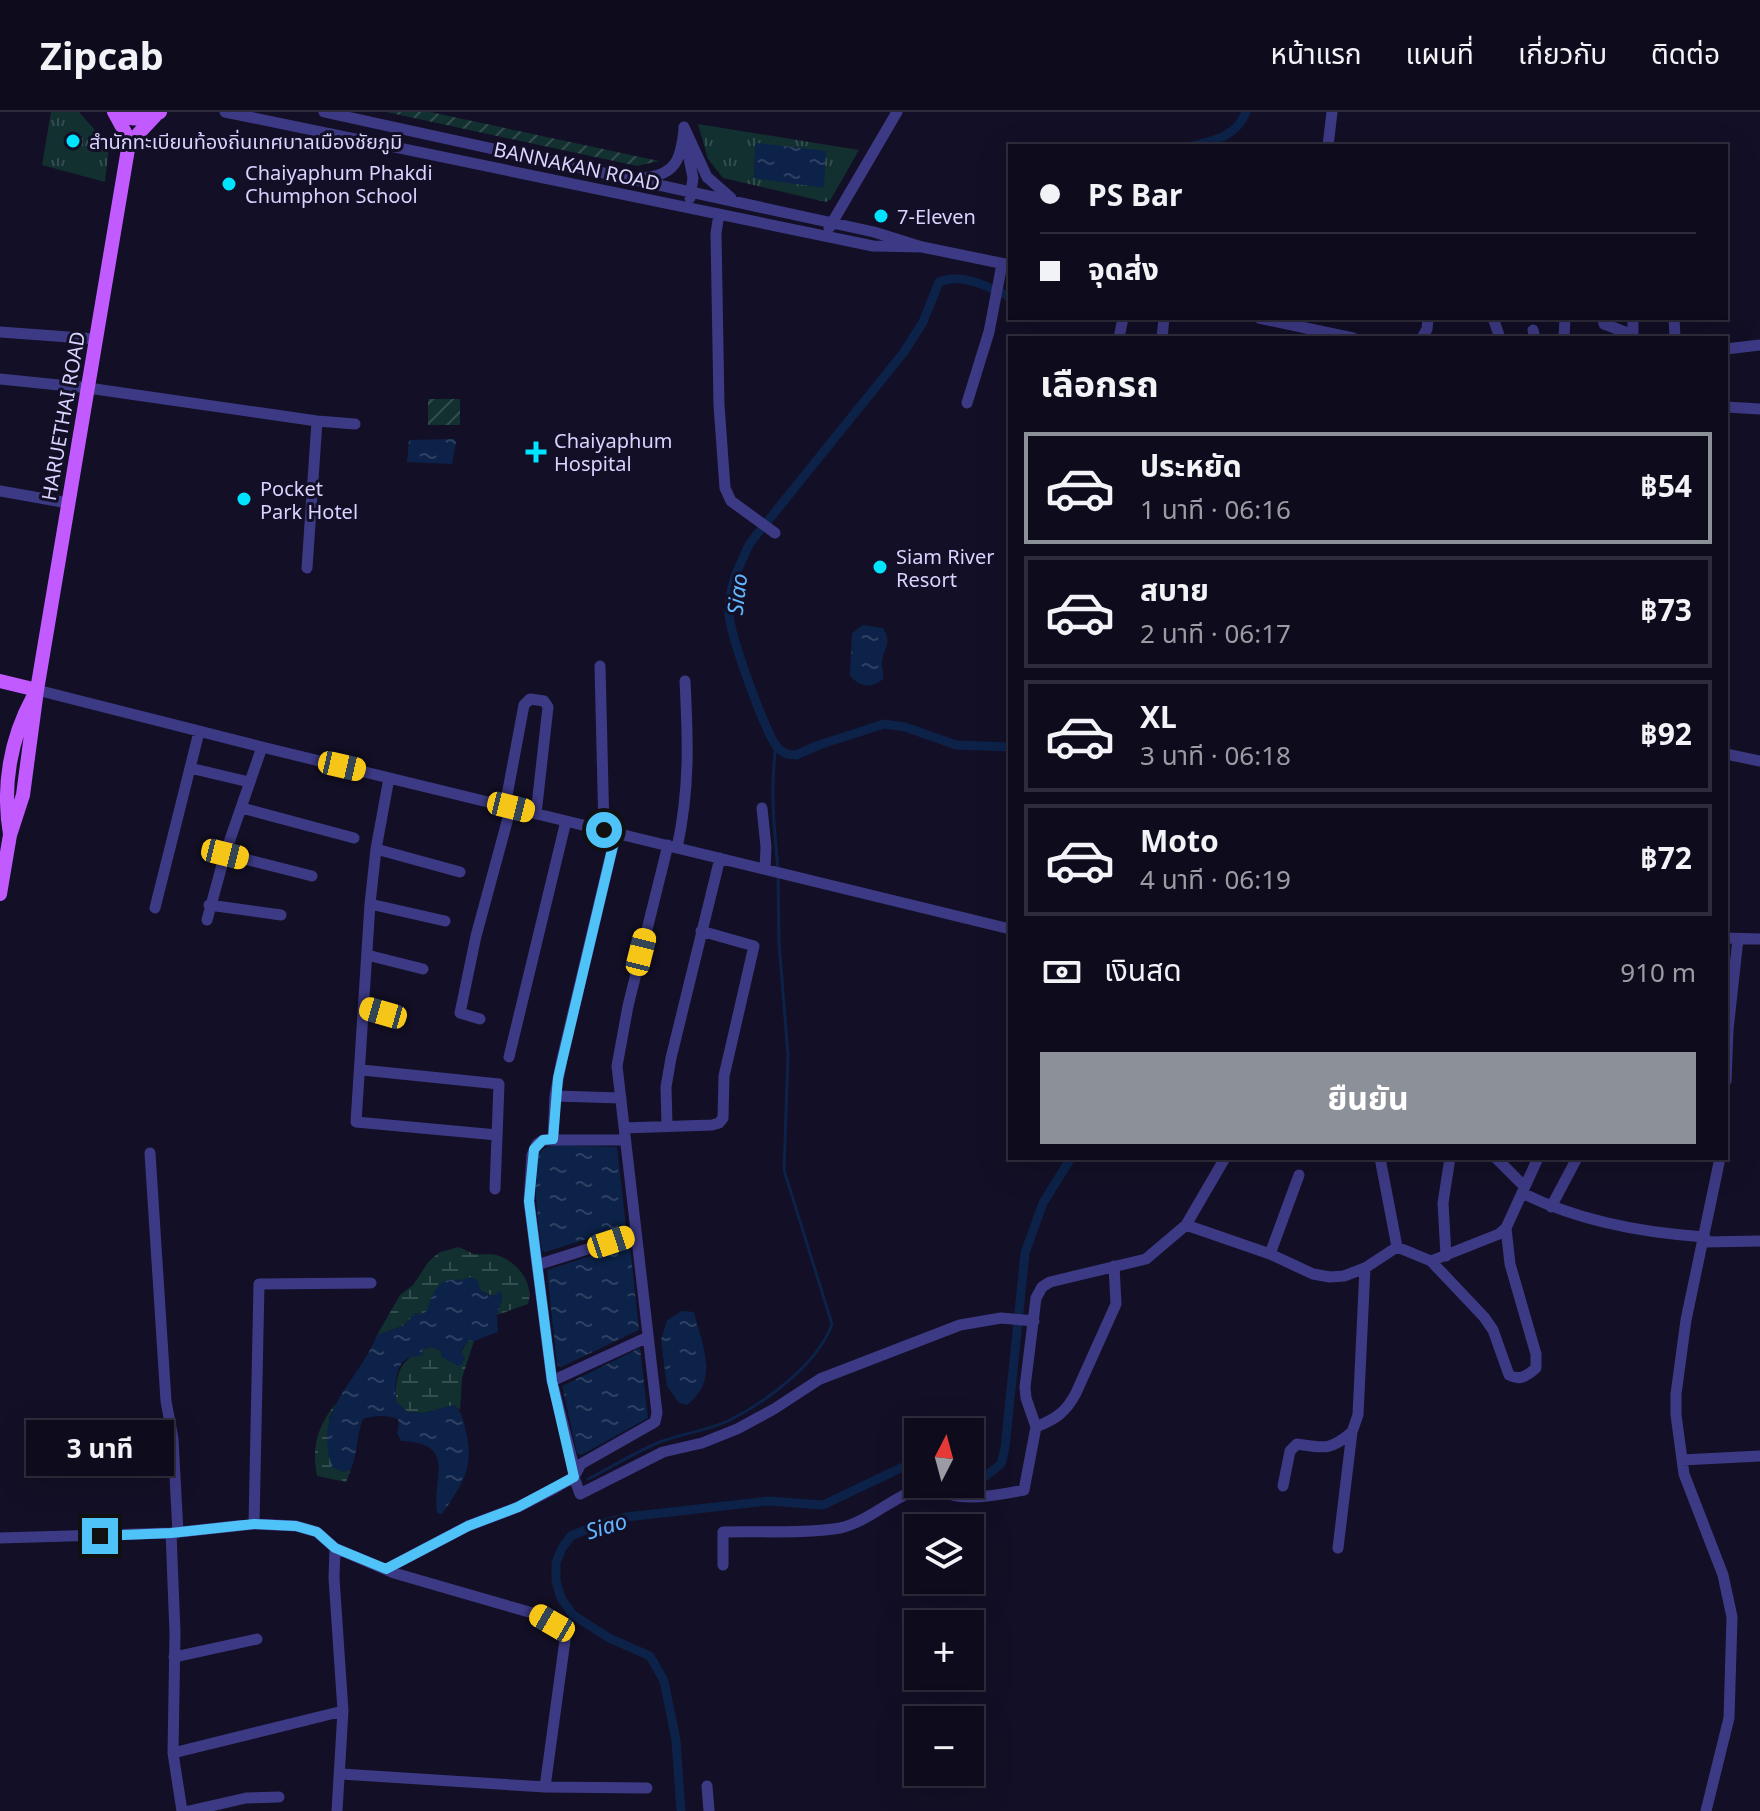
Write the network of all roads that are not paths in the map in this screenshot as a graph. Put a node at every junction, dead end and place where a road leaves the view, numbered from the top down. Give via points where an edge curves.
1 (115, 112) edge
2 (225, 112) edge
3 (296, 112) edge
4 (324, 112) edge
5 (897, 112) edge
6 (1332, 112) edge
7 (159, 113) edge
8 (681, 113) edge
9 (293, 126) junction
10 (684, 127) junction
11 (428, 135) junction
12 (1328, 144) edge
13 (128, 149) junction
14 (425, 153) junction
15 (591, 171) junction
16 (621, 177) junction
17 (588, 187) junction
18 (691, 193) junction
19 (740, 203) junction
20 (688, 208) junction
21 (719, 214) junction
22 (830, 223) junction
23 (826, 236) junction
24 (922, 247) junction
25 (1006, 264) edge
26 (1268, 320) edge
27 (1603, 320) edge
28 (0, 332) edge
29 (1344, 336) edge
30 (1633, 336) edge
31 (96, 339) junction
32 (1760, 345) edge
33 (1728, 349) edge
34 (0, 379) edge
35 (88, 388) junction
36 (967, 403) dead end
37 (1728, 407) edge
38 (1760, 409) edge
39 (317, 421) junction
40 (355, 424) dead end
41 (0, 491) edge
42 (68, 503) junction
43 (775, 533) dead end
44 (307, 568) dead end
45 (600, 666) dead end
46 (0, 681) edge
47 (685, 681) dead end
48 (37, 690) junction
49 (26, 724) junction
50 (199, 732) junction
51 (262, 747) junction
52 (0, 749) edge
53 (1728, 754) edge
54 (1760, 761) edge
55 (190, 768) junction
56 (3, 775) edge
57 (389, 778) junction
58 (249, 782) junction
59 (23, 795) junction
60 (508, 807) junction
61 (242, 808) junction
62 (762, 808) dead end
63 (536, 814) junction
64 (0, 815) edge
65 (566, 821) junction
66 (610, 831) junction
67 (10, 835) junction
68 (354, 838) dead end
69 (673, 847) junction
70 (376, 849) junction
71 (225, 854) junction
72 (720, 858) junction
73 (769, 870) junction
74 (460, 872) dead end
75 (312, 876) dead end
76 (0, 894) edge
77 (370, 904) junction
78 (209, 905) junction
79 (155, 908) dead end
80 (281, 915) dead end
81 (207, 920) dead end
82 (445, 921) dead end
83 (1008, 929) edge
84 (701, 931) junction
85 (1732, 938) edge
86 (1760, 939) edge
87 (367, 955) junction
88 (423, 969) dead end
89 (365, 1008) junction
90 (1728, 1012) edge
91 (401, 1017) dead end
92 (480, 1019) dead end
93 (509, 1057) dead end
94 (362, 1070) junction
95 (555, 1096) junction
96 (621, 1098) junction
97 (667, 1125) junction
98 (624, 1134) junction
99 (497, 1135) junction
100 (553, 1139) junction
101 (150, 1153) dead end
102 (1224, 1160) edge
103 (1380, 1160) edge
104 (1450, 1160) edge
105 (1498, 1160) edge
106 (1537, 1160) edge
107 (1576, 1160) edge
108 (1720, 1160) edge
109 (1299, 1175) dead end
110 (495, 1189) dead end
111 (1523, 1190) junction
112 (1551, 1207) junction
113 (1186, 1225) junction
114 (1506, 1228) junction
115 (635, 1234) junction
116 (1704, 1240) junction
117 (1760, 1241) edge
118 (1397, 1247) junction
119 (1270, 1254) junction
120 (1446, 1256) junction
121 (1431, 1261) junction
122 (537, 1265) junction
123 (1114, 1266) junction
124 (1365, 1268) junction
125 (371, 1283) dead end
126 (1032, 1321) junction
127 (648, 1337) junction
128 (552, 1381) junction
129 (1036, 1427) junction
130 (1352, 1432) junction
131 (1760, 1456) edge
132 (1682, 1460) junction
133 (575, 1480) junction
134 (1283, 1486) dead end
135 (254, 1524) junction
136 (174, 1533) junction
137 (0, 1538) edge
138 (335, 1548) junction
139 (1338, 1548) dead end
140 (723, 1565) dead end
141 (386, 1569) junction
142 (257, 1639) dead end
143 (174, 1657) junction
144 (343, 1711) junction
145 (173, 1753) junction
146 (341, 1774) junction
147 (707, 1786) dead end
148 (545, 1787) junction
149 (647, 1788) dead end
150 (279, 1797) dead end
151 (182, 1811) edge
152 (189, 1811) edge
153 (337, 1811) edge
154 (709, 1811) edge
155 (1706, 1811) edge

1 - 7 main road via 131,119
1 - 13 main road
2 - 9 street, BANNAKAN ROAD
3 - 9 street
4 - 11 street, BANNAKAN ROAD
5 - 22 street
6 - 12 street
7 - 13 main road, HARUETHAI ROAD
8 - 10 street
9 - 14 street, BANNAKAN ROAD
10 - 16 street via 674,166 657,176
10 - 18 street
10 - 19 street via 707,177
11 - 14 street
11 - 15 street, BANNAKAN ROAD
13 - 31 main road, HARUETHAI ROAD
14 - 17 street, BANNAKAN ROAD
15 - 16 street, BANNAKAN ROAD
15 - 17 street
16 - 18 street, BANNAKAN ROAD
17 - 20 street, BANNAKAN ROAD
18 - 19 street, BANNAKAN ROAD
18 - 20 street
19 - 22 street, BANNAKAN ROAD
20 - 21 street, BANNAKAN ROAD
21 - 23 street, BANNAKAN ROAD
21 - 43 street via 725,488 731,501
22 - 23 street
22 - 24 street, BANNAKAN ROAD
23 - 24 street, BANNAKAN ROAD via 873,246
24 - 25 street, BANNAKAN ROAD
25 - 36 street
26 - 29 street
27 - 30 street
28 - 31 street
31 - 35 main road, HARUETHAI ROAD
32 - 33 street
34 - 35 street
35 - 39 street
35 - 42 main road, HARUETHAI ROAD
37 - 38 street
39 - 40 street
39 - 44 street
41 - 42 street
42 - 48 main road, HARUETHAI ROAD
45 - 66 street
46 - 48 main road
47 - 69 street via 689,763 684,814
48 - 49 main road, HARUETHAI ROAD
48 - 50 street
49 - 52 main road
49 - 56 main road
49 - 59 main road
50 - 51 street
50 - 55 street
51 - 57 street
51 - 58 street
53 - 54 street
55 - 58 street
55 - 79 street
56 - 59 main road via 17,778
56 - 67 main road
57 - 60 street
57 - 70 street
58 - 61 street
59 - 67 main road
60 - 63 street
60 - 63 street via 524,705 530,699 544,701 548,707
60 - 92 street via 460,1013
61 - 68 street
61 - 71 street
62 - 73 street
63 - 65 street
64 - 67 main road
65 - 66 street
65 - 93 street
66 - 69 street
66 - 95 street
67 - 76 main road
69 - 72 street
69 - 96 street via 628,1006 617,1066
70 - 74 street
70 - 77 street
71 - 75 street
71 - 78 street
72 - 73 street
72 - 84 street
73 - 83 street
77 - 82 street
77 - 87 street
78 - 80 street
78 - 81 street
84 - 97 street via 666,1087
84 - 97 street via 751,943 754,952 724,1076 722,1120 712,1125
85 - 86 street
85 - 90 street
87 - 88 street
87 - 89 street
89 - 91 street
89 - 94 street
94 - 99 street via 499,1084
94 - 99 street via 356,1122
95 - 96 street
95 - 100 street
96 - 98 street
97 - 98 street
98 - 100 street
98 - 115 street
99 - 110 street
100 - 122 street via 537,1144 532,1155 529,1201
101 - 136 street via 173,1439
102 - 113 street
103 - 118 street
104 - 120 street via 1443,1203
105 - 111 street
106 - 111 street
107 - 112 street
108 - 116 street
109 - 119 street
111 - 112 street
111 - 114 street
112 - 116 street
113 - 119 street
113 - 123 street via 1146,1259
114 - 120 street
114 - 121 street via 1510,1264 1536,1354 1536,1368 1525,1377 1509,1375 1493,1330
115 - 122 street
115 - 127 street
116 - 117 street
116 - 132 street via 1676,1394
118 - 121 street
118 - 124 street
119 - 124 street via 1321,1276 1344,1276
120 - 121 street
122 - 128 street
123 - 126 street via 1042,1287
123 - 129 street via 1116,1304 1076,1393 1056,1419
124 - 130 street via 1361,1378
125 - 135 street via 259,1284
126 - 129 street via 1025,1387
126 - 133 street via 1001,1318 960,1325 820,1379 737,1429 663,1452 580,1494
127 - 128 street
127 - 133 street via 655,1422 589,1459
128 - 133 street
129 - 140 street via 1024,1490 990,1497 953,1496 928,1487 841,1528 723,1532
130 - 134 street via 1332,1447 1293,1447
130 - 139 street
131 - 132 street
132 - 155 street via 1731,1608 1729,1718
133 - 141 street
135 - 136 street
135 - 138 street via 317,1532
136 - 137 street
136 - 143 street
138 - 141 street
138 - 144 street
141 - 148 street via 536,1614 566,1633
142 - 143 street
143 - 145 street
144 - 145 street
144 - 146 street
145 - 151 street
146 - 148 street
146 - 153 street
147 - 154 street
148 - 149 street
150 - 152 street via 246,1798

